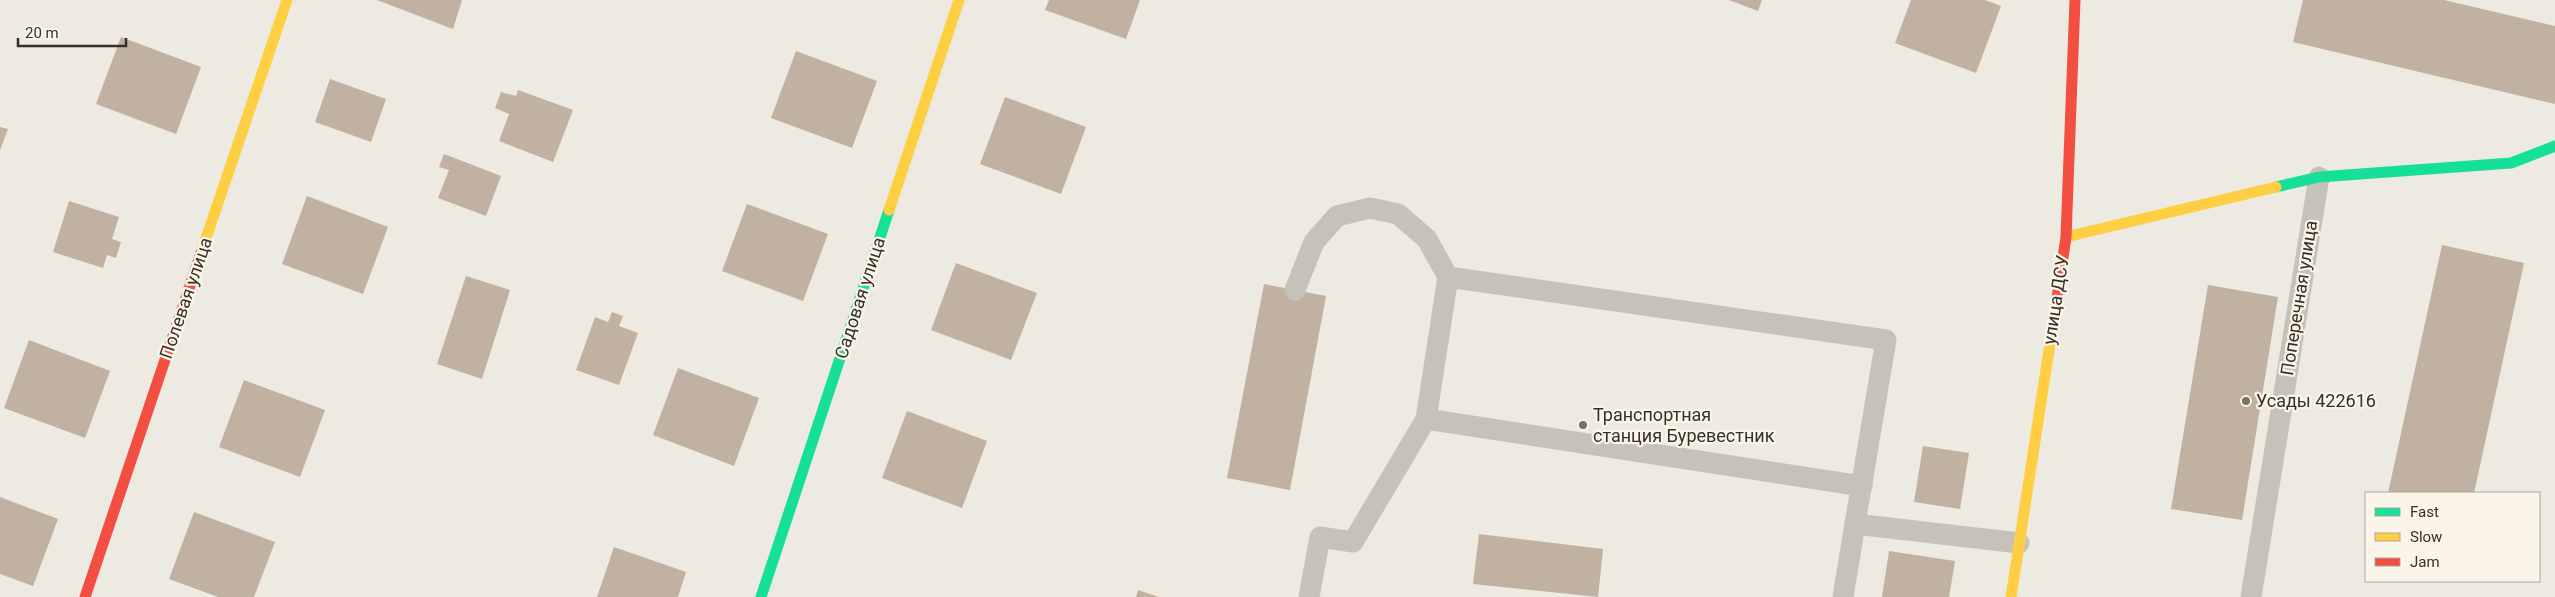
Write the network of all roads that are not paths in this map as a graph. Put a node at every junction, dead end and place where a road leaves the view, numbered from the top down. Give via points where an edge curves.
1 (287, 0) edge
2 (959, 0) edge
3 (2075, 0) edge
4 (2555, 146) edge
5 (2319, 177) junction
6 (2066, 237) junction
7 (1448, 277) junction
8 (1295, 290) dead end
9 (1426, 419) junction
10 (1862, 486) junction
11 (1855, 524) junction
12 (2019, 543) junction
13 (84, 597) edge
14 (761, 597) edge
15 (1310, 597) edge
16 (1843, 597) edge
17 (2011, 597) edge
18 (2250, 597) edge

1 - 13 street, Полевая улица
2 - 14 street, Садовая улица
3 - 6 street, улица ДСУ
4 - 5 street via 2511,163
5 - 6 street
5 - 18 lane, Поперечная улица
6 - 12 street, улица ДСУ
7 - 8 lane via 1427,239 1398,214 1370,208 1337,216 1314,242
7 - 9 lane
7 - 10 lane via 1886,340
9 - 10 lane
9 - 15 lane via 1353,542 1320,537
10 - 11 lane
11 - 12 lane
11 - 16 lane
12 - 17 street, улица ДСУ

